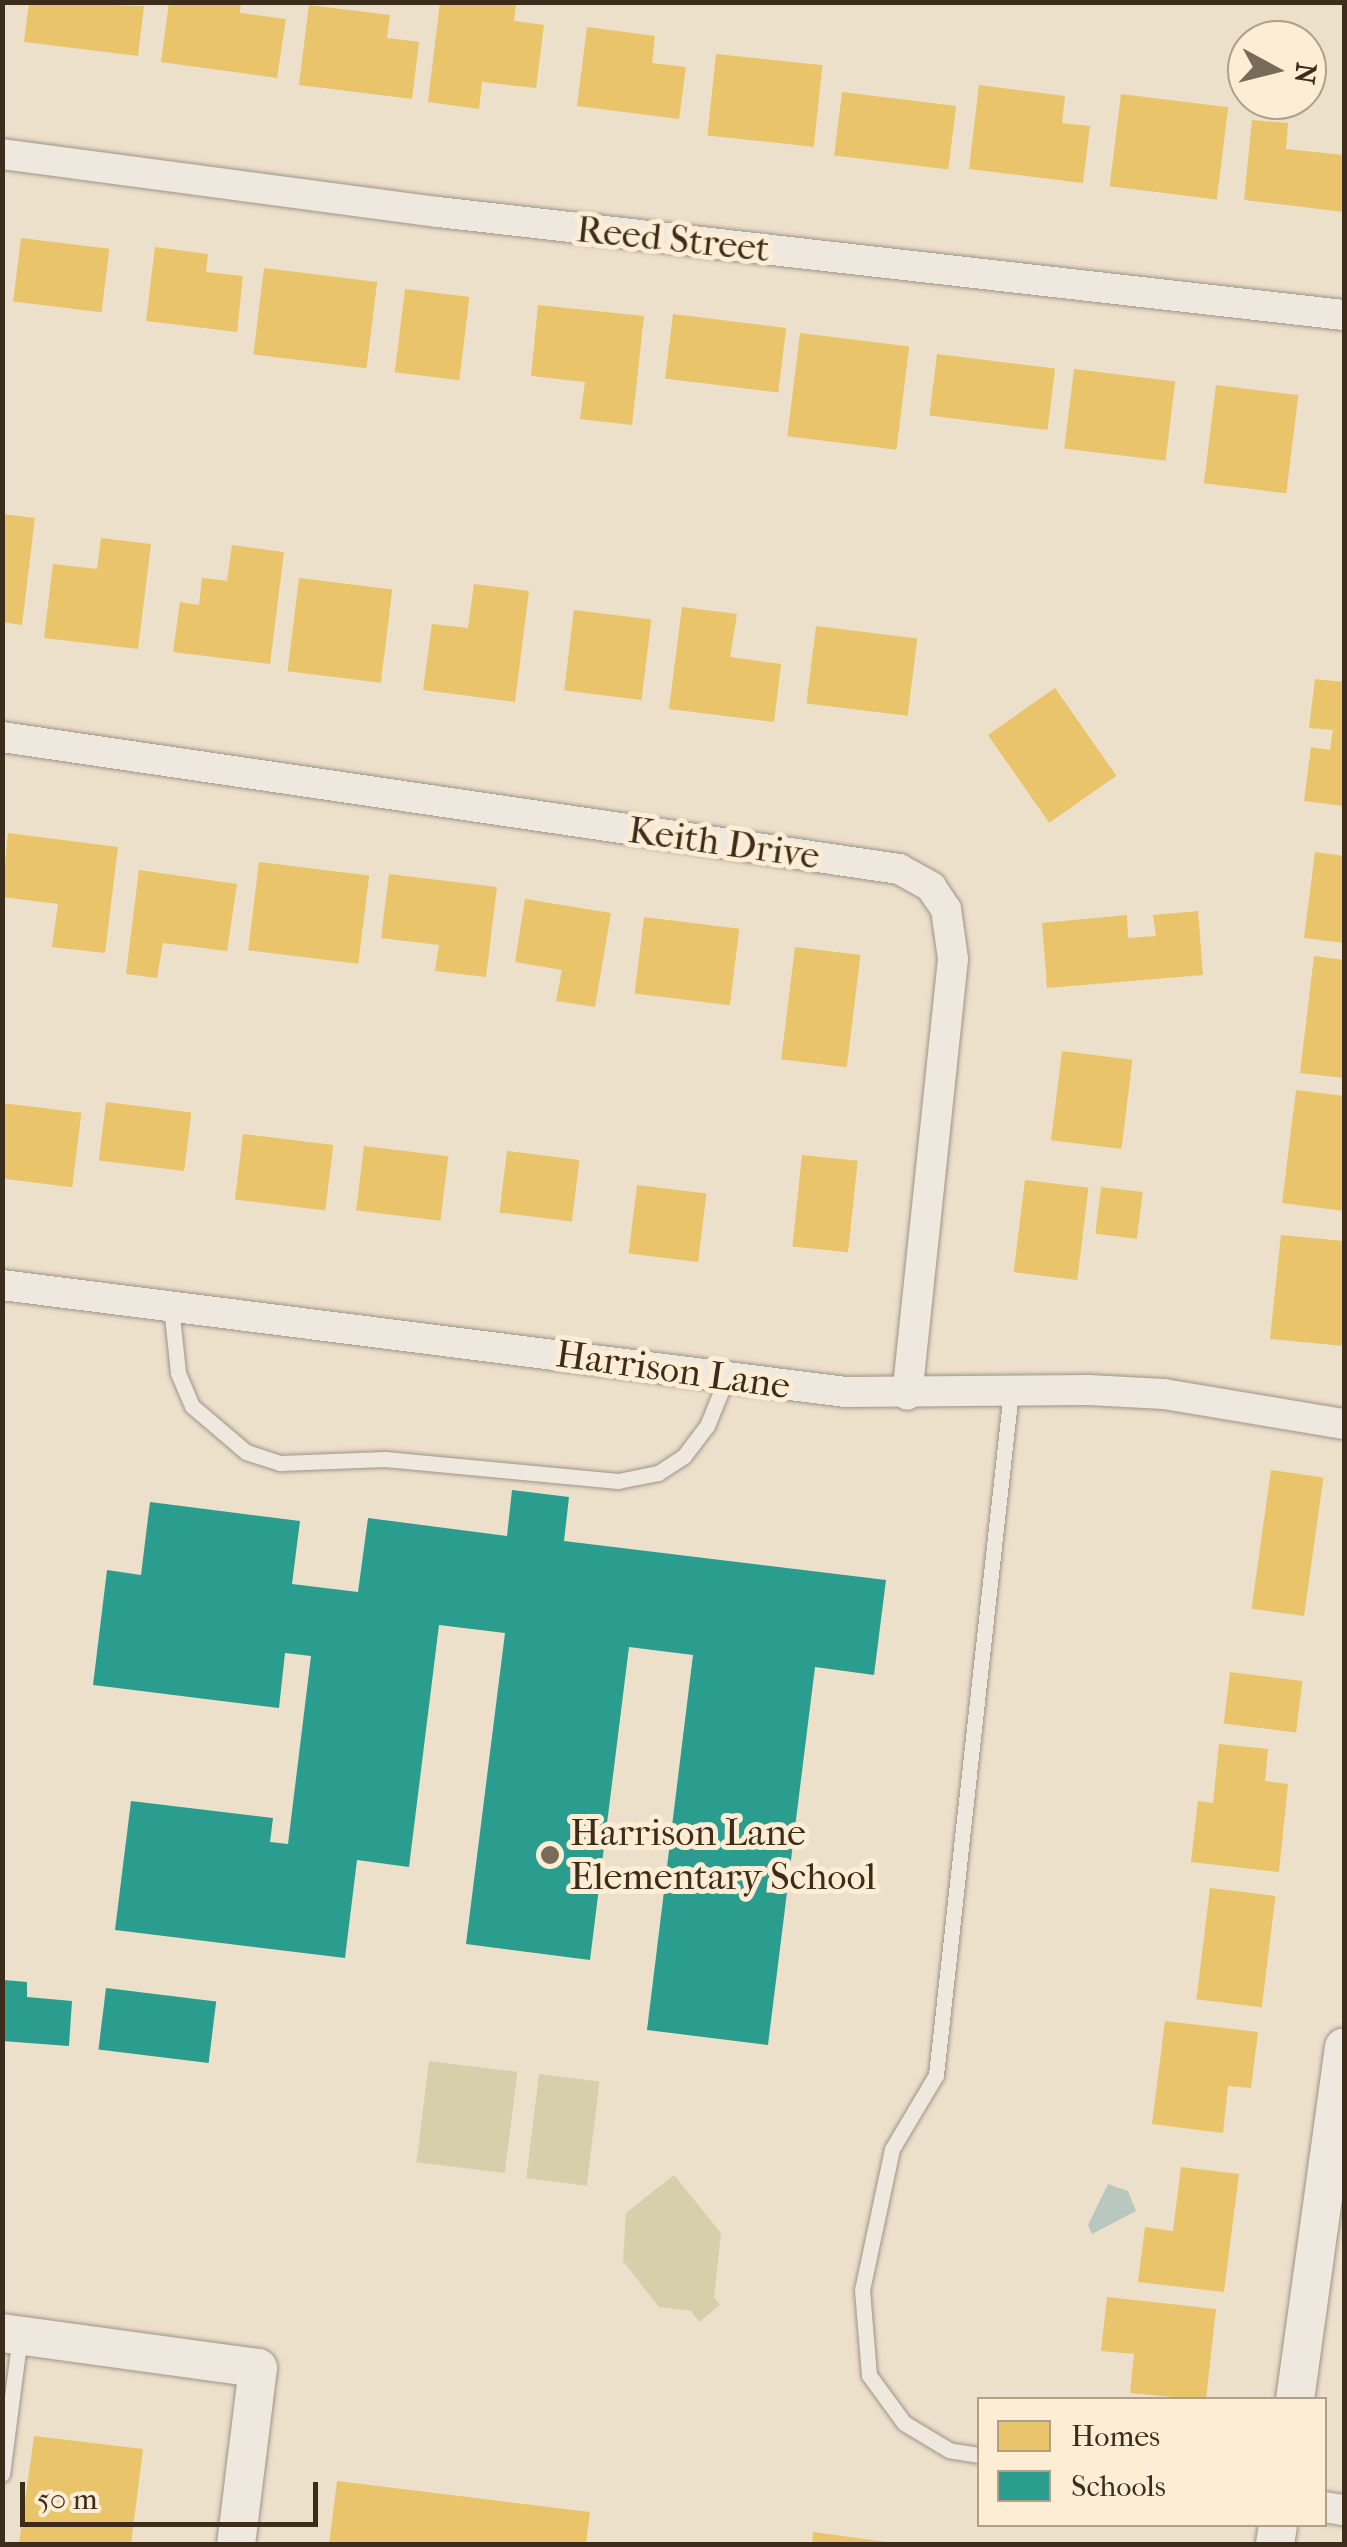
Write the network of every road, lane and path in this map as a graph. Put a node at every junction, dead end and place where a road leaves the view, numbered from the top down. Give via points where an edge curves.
1 (2, 154) edge
2 (1344, 315) edge
3 (2, 737) edge
4 (2, 1285) edge
5 (171, 1306) junction
6 (726, 1379) junction
7 (1011, 1391) junction
8 (907, 1395) junction
9 (1344, 1424) edge
10 (1344, 2047) edge
11 (12, 2334) edge
12 (1295, 2397) edge
13 (977, 2455) edge
14 (2, 2474) edge
15 (236, 2544) edge

1 - 2 street, Reed Street via 438,212
3 - 8 street, Keith Drive via 899,869 930,887 946,908 953,958
4 - 5 street, Harrison Lane
5 - 6 street, Harrison Lane via 410,1332
5 - 6 lane via 178,1373 192,1406 246,1452 280,1464 386,1459 618,1482 658,1474 684,1456
6 - 8 street, Harrison Lane
7 - 8 street, Harrison Lane
7 - 9 street, Harrison Lane via 1164,1394
7 - 13 lane via 936,2076 892,2149 862,2290 869,2375 904,2422 949,2450
10 - 12 street
11 - 14 lane
11 - 15 street via 258,2368

